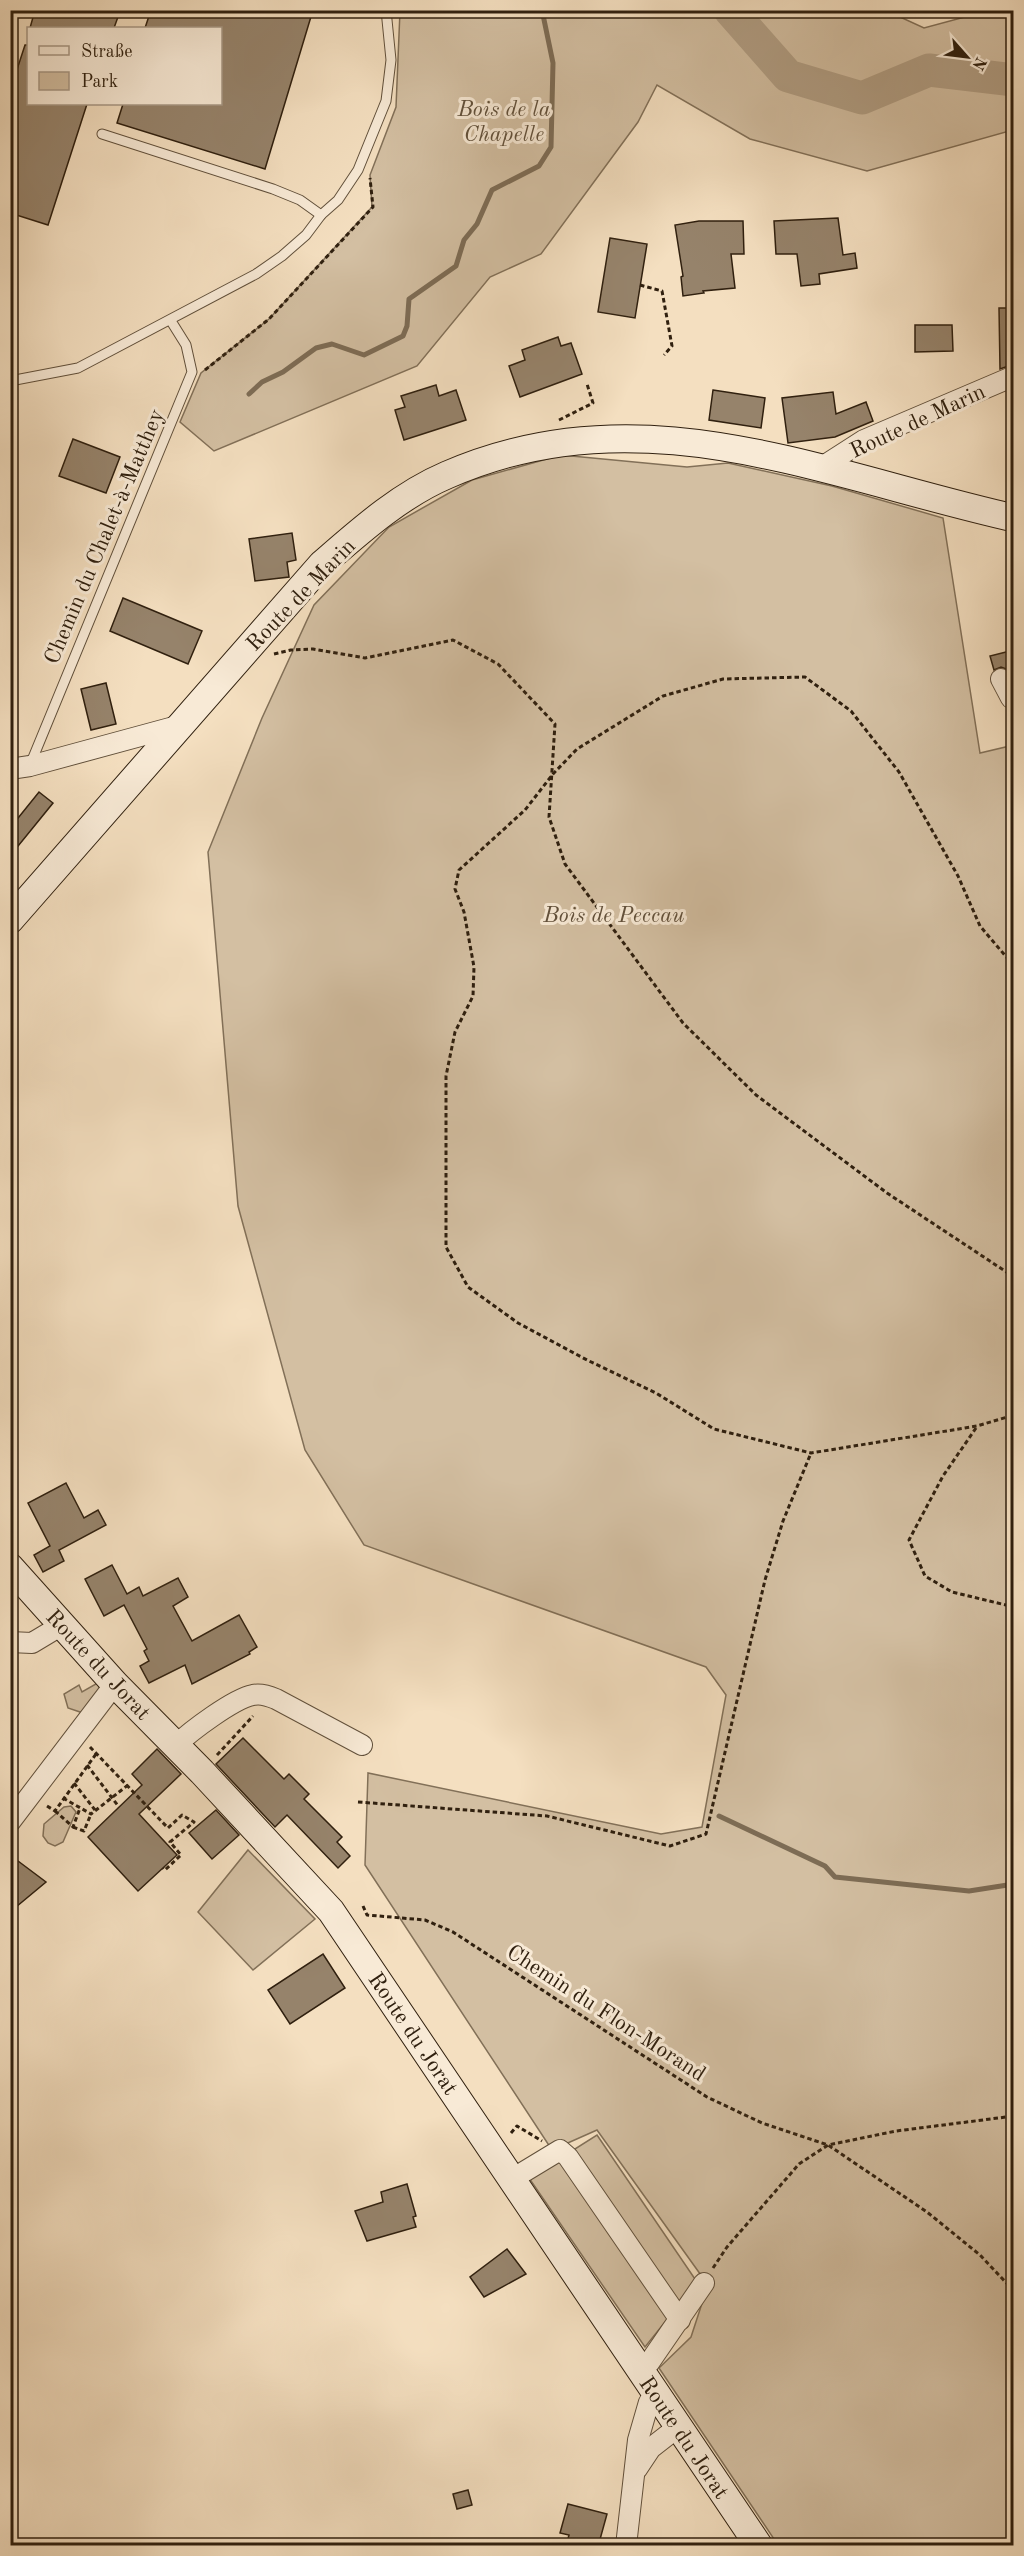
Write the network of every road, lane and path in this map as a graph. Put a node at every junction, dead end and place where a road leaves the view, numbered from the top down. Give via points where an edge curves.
1 (386, 10) edge
2 (102, 134) dead end
3 (321, 215) junction
4 (640, 285) dead end
5 (171, 321) junction
6 (664, 355) dead end
7 (1014, 376) edge
8 (10, 381) edge
9 (586, 384) dead end
10 (558, 421) dead end
11 (822, 467) junction
12 (1014, 518) edge
13 (268, 656) dead end
14 (1001, 679) dead end
15 (1014, 697) edge
16 (181, 725) junction
17 (20, 768) edge
18 (553, 774) junction
19 (10, 920) edge
20 (1014, 966) edge
21 (1014, 1276) edge
22 (1014, 1415) edge
23 (977, 1426) junction
24 (812, 1454) junction
25 (10, 1567) edge
26 (1014, 1607) edge
27 (62, 1625) junction
28 (10, 1642) edge
29 (115, 1684) junction
30 (246, 1723) dead end
31 (87, 1744) dead end
32 (176, 1745) junction
33 (362, 1745) dead end
34 (96, 1753) junction
35 (210, 1764) dead end
36 (87, 1765) junction
37 (74, 1783) junction
38 (128, 1785) junction
39 (63, 1798) junction
40 (112, 1798) junction
41 (358, 1802) dead end
42 (43, 1803) dead end
43 (119, 1807) dead end
44 (80, 1808) junction
45 (95, 1810) junction
46 (54, 1811) junction
47 (91, 1814) junction
48 (10, 1822) edge
49 (73, 1827) junction
50 (163, 1868) dead end
51 (363, 1906) dead end
52 (1014, 2116) edge
53 (511, 2133) dead end
54 (550, 2145) dead end
55 (828, 2145) junction
56 (510, 2177) junction
57 (704, 2283) joint
58 (1014, 2291) edge
59 (680, 2320) junction
60 (649, 2363) dead end
61 (657, 2397) junction
62 (678, 2427) junction
63 (635, 2472) junction
64 (626, 2546) edge
65 (759, 2546) edge

1 - 3 lane via 391,60 386,101 358,170 338,200
2 - 3 lane via 273,189 300,200
3 - 5 lane via 282,256
4 - 6 path via 662,291 672,346
5 - 8 lane via 78,368
5 - 17 lane, Chemin du Chalet-à-Matthey via 186,345 192,372
7 - 11 street, Route de Marin via 864,440
9 - 10 path via 593,403
11 - 12 street, Route de Marin
11 - 16 street, Route de Marin via 688,441 642,437 551,443 507,453 446,475 370,523 322,564
13 - 18 path via 313,649 365,658 453,640 498,664 555,724
14 - 15 street via 1011,698
16 - 17 street
16 - 19 street, Route de Marin
18 - 20 path via 577,749 663,696 723,679 805,677 852,711 899,772 958,876 980,926
18 - 21 path via 549,817 565,864 683,1023 756,1095 887,1193
18 - 24 path via 525,810 459,870 455,889 464,912 474,968 473,996 455,1032 446,1076 446,1247 468,1287 518,1323 656,1393 714,1429
22 - 23 path
23 - 24 path
23 - 26 path via 943,1476 909,1540 925,1576 952,1592
24 - 41 path via 783,1521 765,1580 706,1834 670,1846 547,1816
25 - 27 street, Route du Jorat
27 - 28 street via 32,1643
27 - 29 street, Route du Jorat
29 - 32 street, Route du Jorat
29 - 48 street
30 - 35 path
31 - 34 path
32 - 33 street via 244,1698 262,1694
32 - 56 street, Route du Jorat via 331,1911
34 - 36 path
34 - 38 path
36 - 37 path
36 - 40 path
37 - 39 path
37 - 45 path
38 - 40 path
38 - 50 path via 168,1828 182,1815 194,1822 170,1842 181,1855
39 - 44 path
39 - 46 path
40 - 43 path
40 - 45 path
42 - 46 path
44 - 47 path
44 - 49 path
45 - 47 path
46 - 49 path
47 - 49 path via 84,1831
51 - 55 path, Chemin du Flon-Morand via 367,1915 425,1920 453,1932 707,2097 762,2123
52 - 55 path, Chemin du Flon-Morand via 897,2131
53 - 54 path via 517,2126
55 - 57 path via 799,2164 727,2247
55 - 58 path, Chemin du Flon-Morand via 927,2211 980,2255
56 - 59 street via 560,2150
56 - 61 street, Route du Jorat
57 - 59 street
59 - 60 street
61 - 62 street, Route du Jorat
61 - 63 street via 649,2402 638,2440
62 - 63 street via 651,2448
62 - 65 street, Route du Jorat
63 - 64 street

